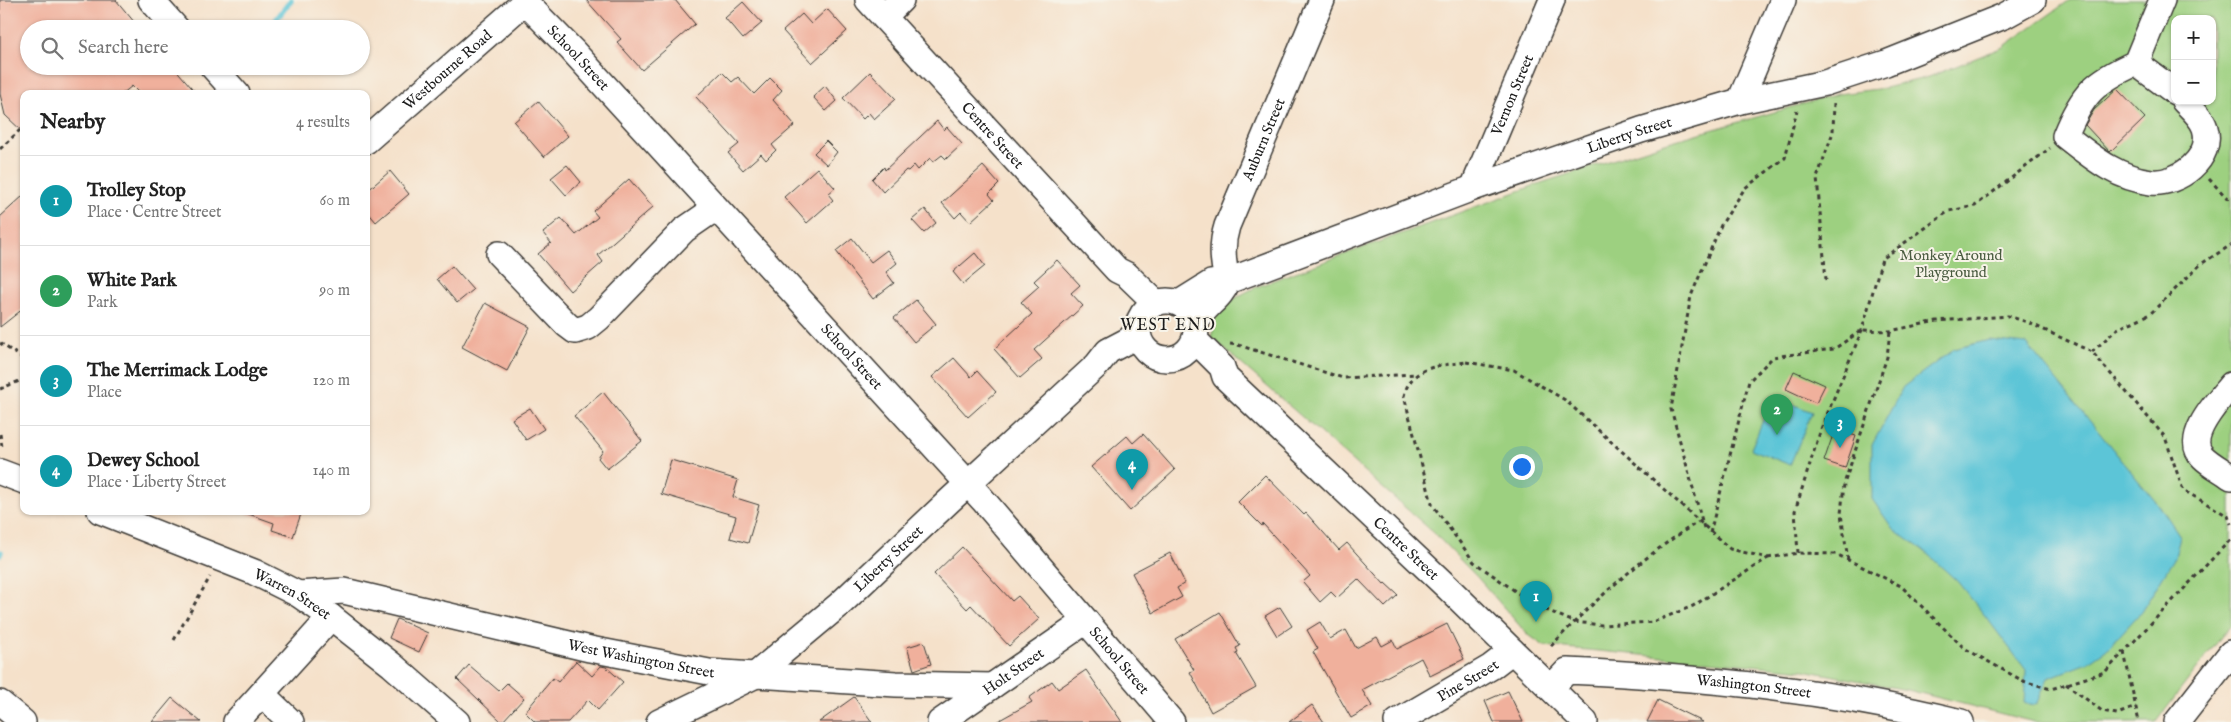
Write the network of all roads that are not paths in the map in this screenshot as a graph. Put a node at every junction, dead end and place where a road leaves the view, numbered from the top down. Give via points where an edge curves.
1 (151, 0) edge
2 (1322, 0) edge
3 (1552, 0) edge
4 (1783, 0) edge
5 (2033, 0) edge
6 (2162, 0) edge
7 (525, 1) edge
8 (884, 6) edge
9 (169, 20) edge
10 (2136, 63) junction
11 (220, 75) edge
12 (2171, 89) edge
13 (233, 90) edge
14 (1740, 102) junction
15 (2188, 105) edge
16 (370, 137) edge
17 (1473, 188) junction
18 (716, 208) junction
19 (498, 254) dead end
20 (1228, 282) junction
21 (1167, 328) junction
22 (2231, 385) edge
23 (2226, 473) edge
24 (968, 483) junction
25 (110, 515) edge
26 (298, 594) junction
27 (331, 617) junction
28 (1086, 621) junction
29 (1512, 651) junction
30 (2231, 653) edge
31 (754, 676) junction
32 (992, 686) junction
33 (1551, 688) junction
34 (262, 694) junction
35 (0, 703) edge
36 (23, 722) edge
37 (236, 722) edge
38 (291, 722) edge
39 (457, 722) edge
40 (659, 722) edge
41 (940, 722) edge
42 (1172, 722) edge
43 (1397, 722) edge
44 (1585, 722) edge
45 (1962, 722) edge
46 (2177, 722) edge

1 - 9 street
2 - 20 street, Auburn Street via 1227,226 1222,249
3 - 17 street, Vernon Street
4 - 14 street
5 - 14 street, Liberty Street via 2004,16 1886,63 1825,82
6 - 10 street
7 - 16 street, Westbourne Road
7 - 18 street, School Street
8 - 21 street, Centre Street via 1117,270 1127,275
10 - 12 street
10 - 15 street via 2096,84 2084,98 2065,136 2105,167 2128,177 2152,182 2169,181 2195,164 2207,142 2205,128
11 - 13 street
14 - 17 street, Liberty Street via 1641,130
17 - 20 street, Liberty Street
18 - 19 street via 684,230 599,318 575,331
18 - 24 street, School Street
20 - 21 street, Liberty Street via 1211,283
21 - 24 street, Liberty Street via 1134,355 1114,365 1097,365
21 - 29 street, Centre Street via 1222,367 1225,377
22 - 23 street via 2200,427 2196,440 2201,456
24 - 28 street, School Street
24 - 31 street, Liberty Street via 839,605
25 - 26 street, Warren Street via 254,572
26 - 27 street, Warren Street
26 - 31 street, West Washington Street via 344,591 590,648 709,672
27 - 34 street
27 - 39 street, Warren Street
28 - 32 street, Holt Street
28 - 42 street, School Street
29 - 33 street, Centre Street
29 - 43 street, Pine Street via 1491,667
30 - 46 street
31 - 32 street, West Washington Street
31 - 40 street, Liberty Street
32 - 41 street, Holt Street
33 - 44 street, Centre Street
33 - 45 street, Washington Street via 1567,671 1717,681 1802,690 1907,708
34 - 37 street
34 - 38 street
35 - 36 street

